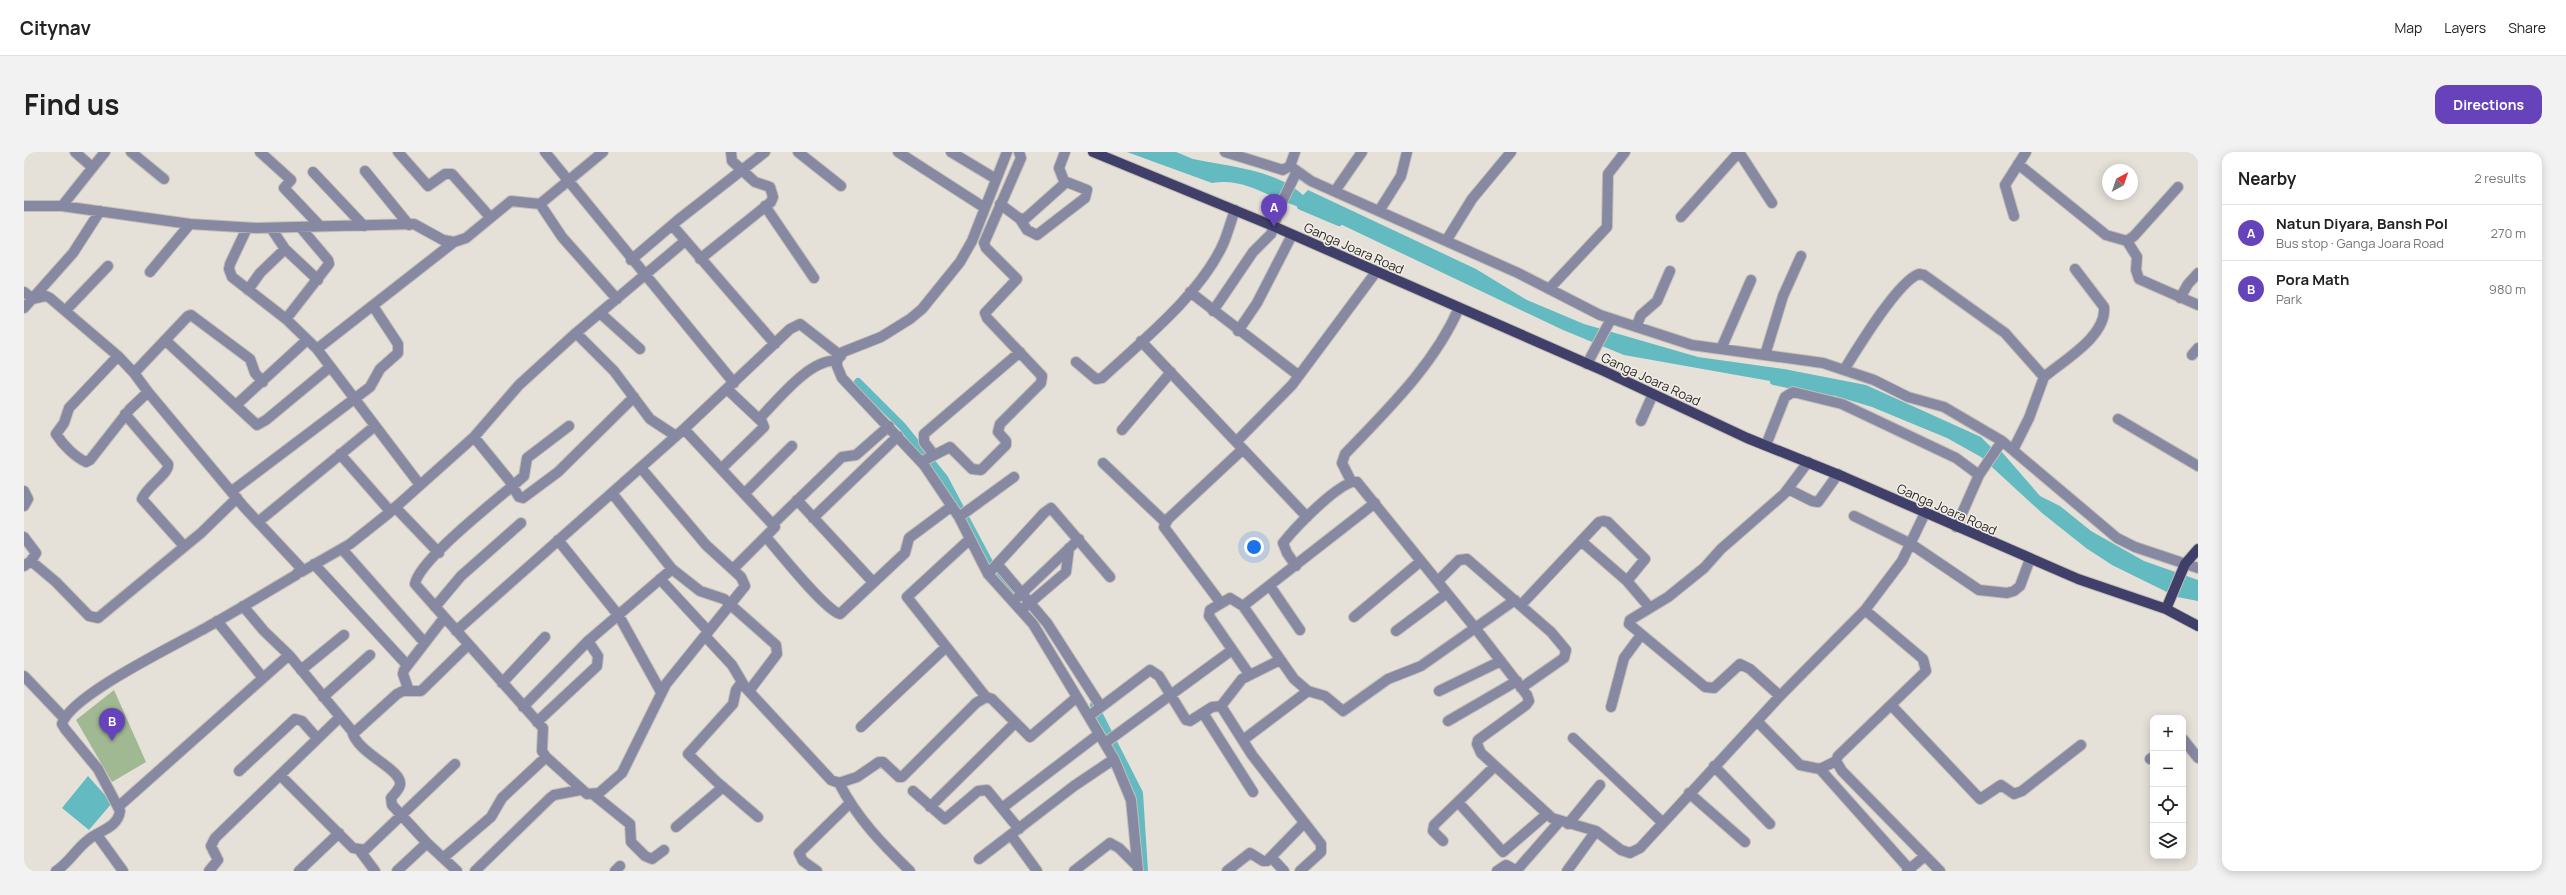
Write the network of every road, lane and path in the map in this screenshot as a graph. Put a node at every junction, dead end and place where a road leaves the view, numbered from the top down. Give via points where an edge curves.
1 (75, 152) edge
2 (106, 152) edge
3 (131, 152) edge
4 (260, 152) edge
5 (398, 152) edge
6 (545, 152) edge
7 (602, 152) edge
8 (731, 152) edge
9 (765, 152) edge
10 (798, 152) edge
11 (898, 152) edge
12 (951, 152) edge
13 (1007, 152) edge
14 (1019, 152) edge
15 (1065, 152) edge
16 (1093, 152) edge
17 (1225, 152) edge
18 (1295, 152) edge
19 (1362, 152) edge
20 (1407, 152) edge
21 (1511, 152) edge
22 (1625, 152) edge
23 (1739, 152) edge
24 (2026, 152) edge
25 (2018, 164) junction
26 (92, 167) junction
27 (1294, 168) junction
28 (743, 170) junction
29 (365, 171) dead end
30 (313, 172) dead end
31 (568, 178) junction
32 (164, 179) dead end
33 (996, 179) junction
34 (1064, 181) junction
35 (841, 186) dead end
36 (2178, 187) dead end
37 (1335, 191) junction
38 (1772, 203) dead end
39 (540, 204) junction
40 (1000, 204) junction
41 (24, 206) edge
42 (62, 206) junction
43 (765, 206) junction
44 (985, 208) junction
45 (100, 210) junction
46 (1235, 210) junction
47 (1379, 211) junction
48 (2014, 216) dead end
49 (490, 217) junction
50 (1681, 217) dead end
51 (1020, 219) junction
52 (190, 224) junction
53 (319, 225) junction
54 (409, 225) junction
55 (672, 225) junction
56 (364, 226) junction
57 (1273, 226) junction
58 (247, 228) junction
59 (271, 228) junction
60 (301, 228) junction
61 (1292, 235) junction
62 (685, 241) junction
63 (1446, 241) junction
64 (2127, 241) junction
65 (454, 242) junction
66 (285, 249) junction
67 (1800, 256) dead end
68 (700, 259) junction
69 (631, 260) junction
70 (108, 266) dead end
71 (2075, 269) dead end
72 (1670, 271) dead end
73 (150, 272) dead end
74 (1376, 272) junction
75 (2198, 273) edge
76 (644, 276) junction
77 (814, 278) dead end
78 (318, 280) junction
79 (1751, 280) dead end
80 (1550, 289) junction
81 (248, 290) junction
82 (24, 292) edge
83 (1190, 292) junction
84 (2180, 298) junction
85 (33, 299) junction
86 (617, 299) junction
87 (2198, 305) edge
88 (373, 306) junction
89 (24, 308) edge
90 (1459, 308) junction
91 (66, 310) junction
92 (1213, 311) junction
93 (600, 313) junction
94 (1611, 318) junction
95 (286, 319) junction
96 (1636, 327) junction
97 (1238, 331) junction
98 (576, 333) junction
99 (165, 340) junction
100 (307, 340) junction
101 (1141, 341) junction
102 (775, 344) junction
103 (640, 349) dead end
104 (1721, 349) junction
105 (317, 350) junction
106 (1020, 352) junction
107 (1765, 355) junction
108 (118, 356) junction
109 (839, 359) junction
110 (1076, 362) dead end
111 (1587, 364) junction
112 (330, 367) junction
113 (1844, 370) junction
114 (1171, 372) junction
115 (134, 373) junction
116 (1298, 375) junction
117 (2044, 377) junction
118 (262, 382) junction
119 (730, 386) junction
120 (148, 392) junction
121 (1653, 394) junction
122 (634, 397) junction
123 (354, 399) junction
124 (236, 405) junction
125 (125, 414) junction
126 (2118, 418) dead end
127 (759, 420) junction
128 (1641, 421) dead end
129 (375, 426) junction
130 (569, 426) dead end
131 (889, 426) junction
132 (1122, 430) dead end
133 (680, 433) junction
134 (898, 436) junction
135 (474, 437) junction
136 (2002, 441) junction
137 (792, 446) dead end
138 (1240, 446) junction
139 (1766, 446) junction
140 (2013, 450) junction
141 (340, 454) junction
142 (934, 455) junction
143 (921, 462) junction
144 (1808, 462) junction
145 (1103, 463) dead end
146 (2198, 466) edge
147 (641, 468) junction
148 (722, 468) junction
149 (1838, 474) junction
150 (1978, 475) junction
151 (1014, 477) dead end
152 (1351, 481) junction
153 (420, 485) junction
154 (513, 486) junction
155 (1788, 489) junction
156 (24, 491) edge
157 (612, 493) junction
158 (745, 493) junction
159 (235, 495) junction
160 (797, 500) junction
161 (1375, 503) junction
162 (24, 506) edge
163 (952, 506) junction
164 (393, 509) junction
165 (1925, 513) junction
166 (1854, 516) dead end
167 (959, 517) junction
168 (1307, 517) junction
169 (813, 518) junction
170 (258, 522) junction
171 (1165, 522) junction
172 (774, 523) junction
173 (521, 524) dead end
174 (1956, 527) junction
175 (24, 537) edge
176 (766, 537) junction
177 (970, 539) junction
178 (1079, 539) junction
179 (558, 540) junction
180 (1581, 541) junction
181 (1911, 544) junction
182 (184, 546) junction
183 (1069, 548) junction
184 (342, 549) junction
185 (2198, 549) edge
186 (439, 553) junction
187 (2030, 559) junction
188 (1421, 561) junction
189 (28, 564) edge
190 (314, 564) junction
191 (998, 565) junction
192 (1296, 566) junction
193 (2184, 567) junction
194 (2198, 568) edge
195 (672, 569) junction
196 (733, 570) junction
197 (301, 572) junction
198 (988, 574) junction
199 (1110, 577) dead end
200 (660, 579) junction
201 (1438, 581) junction
202 (1627, 581) junction
203 (873, 582) junction
204 (1270, 586) junction
205 (1447, 593) junction
206 (1018, 597) junction
207 (1220, 602) junction
208 (1518, 603) junction
209 (731, 604) junction
210 (243, 606) junction
211 (1026, 606) junction
212 (1243, 606) junction
213 (435, 607) junction
214 (1650, 608) junction
215 (2166, 609) junction
216 (1865, 610) junction
217 (619, 616) junction
218 (1354, 617) dead end
219 (444, 618) junction
220 (217, 621) junction
221 (2198, 626) edge
222 (1476, 629) junction
223 (1300, 630) dead end
224 (456, 631) junction
225 (1396, 631) dead end
226 (706, 634) junction
227 (344, 635) dead end
228 (1641, 635) junction
229 (545, 637) dead end
230 (424, 642) junction
231 (588, 642) junction
232 (468, 645) junction
233 (945, 648) junction
234 (1232, 650) junction
235 (289, 655) junction
236 (370, 655) dead end
237 (1280, 660) junction
238 (1501, 661) junction
239 (407, 665) junction
240 (301, 670) junction
241 (1249, 674) junction
242 (24, 676) edge
243 (263, 678) junction
244 (742, 682) junction
245 (502, 684) junction
246 (1519, 685) junction
247 (409, 691) junction
248 (749, 691) junction
249 (1308, 691) junction
250 (1439, 691) dead end
251 (661, 692) junction
252 (1171, 694) junction
253 (1780, 696) junction
254 (323, 697) junction
255 (986, 697) junction
256 (1077, 697) junction
257 (1221, 706) junction
258 (1892, 706) junction
259 (523, 707) junction
260 (1611, 707) dead end
261 (1095, 711) junction
262 (1203, 714) junction
263 (340, 717) junction
264 (64, 718) junction
265 (1757, 721) junction
266 (537, 722) junction
267 (1448, 722) dead end
268 (1015, 723) junction
269 (860, 727) dead end
270 (352, 731) junction
271 (1100, 734) junction
272 (316, 737) junction
273 (1573, 738) dead end
274 (1109, 740) junction
275 (1243, 740) junction
276 (2186, 743) edge
277 (2081, 745) dead end
278 (546, 756) junction
279 (2197, 756) edge
280 (1114, 759) junction
281 (1836, 761) junction
282 (455, 764) dead end
283 (1495, 766) junction
284 (1714, 766) junction
285 (1820, 769) junction
286 (239, 771) dead end
287 (281, 776) junction
288 (839, 783) junction
289 (1600, 785) dead end
290 (723, 787) junction
291 (580, 790) junction
292 (913, 791) dead end
293 (1253, 792) dead end
294 (1689, 793) junction
295 (594, 795) junction
296 (1458, 802) junction
297 (850, 803) junction
298 (118, 807) junction
299 (930, 807) junction
300 (1002, 808) junction
301 (401, 814) junction
302 (1547, 814) junction
303 (758, 817) dead end
304 (1662, 822) junction
305 (1304, 823) junction
306 (1564, 823) junction
307 (1770, 824) dead end
308 (676, 827) dead end
309 (1596, 831) junction
310 (1015, 832) junction
311 (339, 833) junction
312 (97, 835) junction
313 (1443, 841) dead end
314 (1745, 842) dead end
315 (427, 843) junction
316 (664, 850) dead end
317 (360, 851) junction
318 (1925, 856) junction
319 (443, 858) junction
320 (1272, 858) junction
321 (979, 859) dead end
322 (1137, 869) edge
323 (1909, 870) edge
324 (56, 871) edge
325 (123, 871) edge
326 (209, 871) edge
327 (299, 871) edge
328 (375, 871) edge
329 (397, 871) edge
330 (458, 871) edge
331 (475, 871) edge
332 (817, 871) edge
333 (910, 871) edge
334 (1037, 871) edge
335 (1074, 871) edge
336 (1226, 871) edge
337 (1284, 871) edge
338 (1300, 871) edge
339 (1498, 871) edge
340 (1517, 871) edge
341 (1567, 871) edge
342 (1940, 871) edge

1 - 26 street
2 - 26 street
3 - 32 street
4 - 53 street via 291,180 284,188
5 - 49 street via 428,186 445,174 452,174
6 - 31 street
7 - 31 street
8 - 28 street via 732,161
9 - 28 street
10 - 35 street
11 - 44 street
12 - 33 street
13 - 33 street
14 - 40 street via 1021,158
15 - 34 street via 1059,168
16 - 46 main road, Ganga Joara Road
17 - 27 street via 1283,170
18 - 27 street
19 - 37 street
20 - 47 street via 1401,176
21 - 63 street via 1472,199
22 - 80 street via 1608,174 1607,227
23 - 38 street
23 - 50 street
24 - 25 street
25 - 48 street via 2005,185
25 - 64 street via 2106,235
26 - 42 street
27 - 37 street via 1311,181
27 - 57 street
28 - 43 street via 755,182 770,187 773,197
28 - 55 street
29 - 54 street
30 - 56 street
31 - 39 street
31 - 69 street
33 - 44 street
34 - 51 street via 1031,214
34 - 51 street via 1087,190 1085,198 1037,235 1027,230
36 - 64 street
37 - 47 street
39 - 49 street via 511,201
39 - 86 street via 562,237
40 - 51 street
40 - 106 street via 984,243 1017,279 985,313
41 - 42 street
42 - 45 street
43 - 68 street
43 - 77 street
44 - 109 street via 960,262 922,309 881,336 848,349
45 - 52 street
45 - 85 street via 73,253
46 - 57 main road, Ganga Joara Road
46 - 83 street via 1216,257
47 - 63 street
49 - 65 street via 466,238
52 - 58 street
52 - 73 street
53 - 56 street
53 - 60 street
54 - 56 street
54 - 65 street via 419,226 439,238
55 - 62 street
55 - 69 street
57 - 61 main road, Ganga Joara Road
57 - 92 street via 1271,234 1253,252
58 - 59 street
58 - 81 street via 229,269 232,277
59 - 60 street
59 - 66 street
60 - 78 street via 328,260 327,269
61 - 74 main road, Ganga Joara Road
61 - 97 street via 1260,298
62 - 68 street
62 - 76 street
63 - 80 street
64 - 84 street via 2137,257 2136,270 2139,279
65 - 88 street
66 - 78 street
66 - 81 street via 260,273
67 - 107 street via 1783,296
68 - 102 street
69 - 76 street
70 - 91 street
71 - 117 street via 2104,307 2101,326 2094,336
72 - 96 street via 1657,300 1641,314
74 - 90 main road, Ganga Joara Road
74 - 116 street
75 - 84 street
76 - 86 street
76 - 119 street
78 - 95 street
79 - 104 street
80 - 94 street
81 - 95 street
82 - 85 street
83 - 92 street
83 - 101 street
84 - 87 street
85 - 89 street
85 - 91 street via 46,296
86 - 93 street
88 - 105 street
88 - 123 street via 389,327 400,349 395,358 380,369 374,384
90 - 111 main road, Ganga Joara Road
90 - 152 street via 1446,337 1395,402 1342,458
91 - 108 street
92 - 97 street
93 - 98 street
93 - 103 street
94 - 96 street
94 - 111 street
95 - 100 street
96 - 104 street via 1684,343
97 - 116 street
98 - 122 street
98 - 135 street via 519,385
99 - 115 street
99 - 118 street via 188,316 196,317 250,359 255,373
99 - 124 street
100 - 105 street
100 - 118 street
101 - 110 street via 1102,378 1096,379
101 - 114 street
102 - 109 street via 790,329 800,324
102 - 119 street
104 - 107 street
105 - 112 street
106 - 142 street via 924,434 924,442
106 - 142 street via 1042,379 998,428 998,432 1006,441 1004,449 981,470 976,471 950,447
107 - 113 street via 1823,363
108 - 115 street
108 - 125 street via 69,408 64,423 56,434 79,459 86,462 100,449
109 - 127 street via 827,361 803,375
109 - 131 street via 838,371 842,378
111 - 121 main road, Ganga Joara Road
112 - 123 street
112 - 124 street via 261,424 252,423
113 - 117 street via 1875,321 1910,279 1919,274 1930,278 2005,333
113 - 136 street via 1874,380 1908,398 1944,407
114 - 132 street
114 - 138 street
115 - 120 street
116 - 138 street
117 - 140 street via 2029,418
118 - 124 street
119 - 127 street
119 - 133 street
120 - 125 street
120 - 159 street
121 - 128 street
121 - 139 main road, Ganga Joara Road
122 - 133 street via 650,419
122 - 154 street via 558,472 528,497 519,497
123 - 129 street
123 - 159 street
125 - 182 street via 168,464 166,472 147,490 142,499
126 - 146 street
127 - 148 street via 764,424 762,430
129 - 141 street
129 - 153 street
130 - 154 street via 527,458 524,476
131 - 134 street
131 - 160 street via 856,456 842,456
133 - 147 street
133 - 148 street
134 - 143 street
134 - 169 street
135 - 153 street
135 - 154 street
136 - 140 street
136 - 150 street
137 - 158 street
138 - 168 street
138 - 171 street
139 - 144 main road, Ganga Joara Road
139 - 150 street via 1785,397 1793,392 1842,404 1956,458
140 - 193 street via 2117,538
141 - 164 street
141 - 170 street
142 - 143 street
143 - 163 street
144 - 149 main road, Ganga Joara Road
144 - 155 street
145 - 171 street
147 - 157 street
147 - 196 street via 706,544
148 - 158 street
149 - 155 street via 1818,502
149 - 165 main road, Ganga Joara Road
150 - 174 street
151 - 167 street
152 - 161 street via 1362,487
152 - 168 street
153 - 164 street
154 - 186 street via 458,532
155 - 214 street via 1721,549 1704,568
156 - 162 street via 28,499
157 - 179 street
157 - 195 street
158 - 172 street
159 - 170 street
159 - 182 street
160 - 169 street
160 - 172 street
161 - 188 street
161 - 192 street
163 - 167 street
163 - 203 street via 909,538 905,552
164 - 184 street
164 - 186 street
165 - 174 main road, Ganga Joara Road
165 - 181 street
166 - 181 street
167 - 177 street
168 - 192 street via 1283,543 1286,553
169 - 203 street
170 - 197 street via 300,564
171 - 207 street via 1165,530
172 - 176 street via 773,530
173 - 213 street via 461,576
174 - 187 main road, Ganga Joara Road
175 - 189 street via 36,553
176 - 196 street
176 - 203 street via 835,613 844,612
177 - 198 street
177 - 233 street via 907,597
178 - 183 street
178 - 191 street via 1051,508
178 - 199 street
179 - 217 street
179 - 224 street
180 - 202 street
180 - 202 street via 1599,522 1608,522 1645,559
180 - 208 street
181 - 187 street via 1979,590 2007,594 2020,586
181 - 216 street via 1902,561
182 - 189 street via 102,616 94,618
183 - 206 street
183 - 211 street via 1066,572
184 - 190 street
184 - 230 street
185 - 193 main road
186 - 213 street via 420,574 415,584
187 - 215 main road, Ganga Joara Road via 2078,579
188 - 201 street
188 - 218 street
190 - 197 street
190 - 239 street
191 - 198 street
191 - 206 street
192 - 204 street
193 - 194 street
193 - 215 main road
195 - 200 street
195 - 209 street via 700,590
196 - 209 street via 741,577 745,586
197 - 210 street
198 - 206 street
200 - 217 street
200 - 226 street
201 - 205 street
201 - 208 street via 1463,558
202 - 214 street
204 - 212 street
204 - 223 street
205 - 222 street
205 - 225 street
206 - 211 street
207 - 212 street via 1230,598
207 - 234 street via 1210,610 1209,616
208 - 222 street
208 - 246 street via 1551,632 1566,650 1566,655
209 - 226 street
209 - 248 street via 776,645 778,650
210 - 220 street
210 - 235 street
211 - 256 street
211 - 261 street via 1051,629
212 - 237 street
213 - 219 street
214 - 228 street via 1630,620 1631,627
215 - 221 main road, Ganga Joara Road
216 - 253 street
216 - 258 street via 1923,659 1926,665 1923,675
217 - 231 street
217 - 251 street
219 - 224 street
219 - 230 street
220 - 243 street
220 - 264 street via 110,680
222 - 238 street
222 - 249 street via 1421,666 1388,680 1343,711 1325,696
224 - 232 street
226 - 244 street via 732,665
226 - 251 street
227 - 240 street
228 - 253 street via 1710,690 1740,664 1750,669
228 - 260 street via 1624,658
229 - 245 street
230 - 239 street
231 - 259 street
231 - 266 street via 598,656 597,666
232 - 245 street
232 - 247 street via 421,691
233 - 255 street
233 - 269 street
234 - 241 street
234 - 252 street
235 - 240 street
235 - 243 street
236 - 254 street
237 - 241 street
237 - 249 street via 1294,679
238 - 246 street
238 - 250 street
239 - 247 street via 403,674
240 - 254 street
241 - 257 street via 1237,684
242 - 264 street
243 - 298 street
244 - 248 street
244 - 290 street via 736,690 733,704 688,754
245 - 259 street
246 - 267 street
246 - 283 street via 1529,700 1476,744 1481,753
247 - 270 street via 397,694 359,730
248 - 288 street via 813,763 831,780
249 - 275 street
251 - 295 street via 622,773
252 - 261 street via 1159,676 1150,670
252 - 262 street via 1186,720 1190,722
252 - 274 street
253 - 265 street
254 - 263 street
255 - 268 street via 992,699
255 - 288 street via 976,703 902,777 883,762 879,762 857,777
256 - 261 street
256 - 268 street via 1030,737
257 - 262 street via 1212,706
257 - 275 street
258 - 277 street via 1980,799 2001,785 2014,794 2022,792
258 - 281 street via 1838,756
259 - 266 street
261 - 271 street
262 - 293 street
263 - 270 street
263 - 272 street
264 - 298 street via 62,724 65,729 98,769
265 - 284 street
265 - 285 street via 1800,765
266 - 278 street via 545,734 542,751
268 - 299 street
270 - 301 street via 356,741 365,751 396,773 400,780 399,788 390,801
271 - 274 street
271 - 300 street
272 - 286 street via 302,721 295,719
272 - 287 street
273 - 304 street
274 - 280 street
275 - 305 street
276 - 279 street
278 - 291 street
278 - 319 street via 502,798 492,817
280 - 310 street via 1074,786
280 - 322 street via 1133,807
281 - 285 street
281 - 318 street via 1842,771
282 - 301 street
283 - 296 street
283 - 302 street
284 - 294 street
284 - 307 street
285 - 323 street
287 - 311 street
287 - 326 street via 215,838 211,846 218,860
288 - 297 street
289 - 306 street
290 - 303 street
290 - 308 street
291 - 295 street
291 - 331 street via 554,795
292 - 299 street
294 - 304 street
294 - 314 street
295 - 316 street via 626,819 632,828 631,842 645,856 652,859
296 - 302 street via 1503,852
296 - 313 street via 1432,827
297 - 332 street via 799,853 803,861
297 - 333 street via 878,840
298 - 312 street via 117,819
299 - 300 street via 945,818 983,789
300 - 310 street
301 - 315 street
301 - 317 street via 374,843
302 - 306 street
304 - 309 street via 1640,848 1630,853 1621,850
305 - 320 street
305 - 338 street via 1322,847 1321,852
306 - 309 street
306 - 340 street
309 - 341 street
310 - 321 street
310 - 334 street
311 - 317 street via 353,848
311 - 327 street
312 - 324 street via 86,841
312 - 325 street
315 - 319 street
315 - 329 street
317 - 328 street
318 - 323 street
318 - 342 street
319 - 330 street
320 - 336 street via 1263,861 1250,852
320 - 337 street
322 - 335 street via 1119,848 1110,843
339 - 340 street via 1506,865

